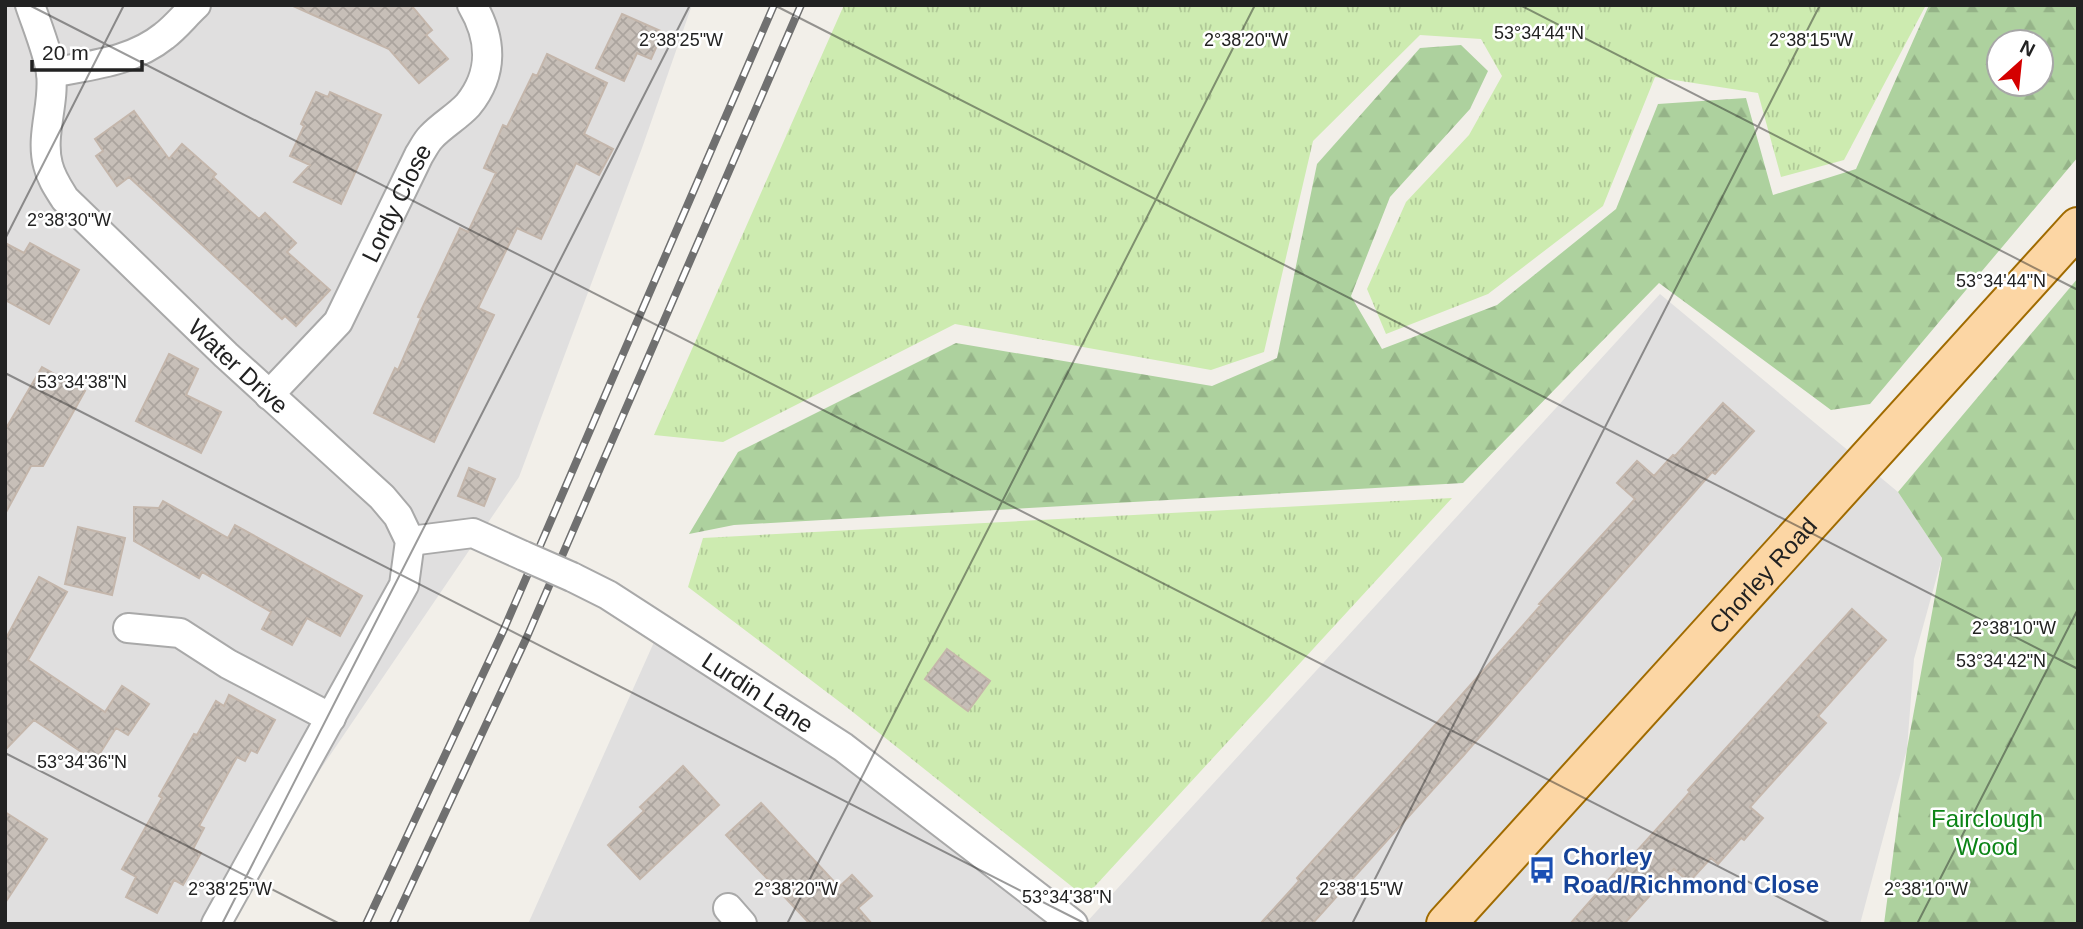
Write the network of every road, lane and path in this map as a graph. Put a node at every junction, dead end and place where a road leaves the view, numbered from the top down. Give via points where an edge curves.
1 (30, 5) edge
2 (196, 5) edge
3 (472, 5) edge
4 (51, 72) junction
5 (2078, 227) edge
6 (270, 395) junction
7 (410, 541) junction
8 (128, 628) dead end
9 (331, 718) junction
10 (216, 924) edge
11 (1073, 924) edge
12 (1446, 924) edge

1 - 4 street, Water Drive
2 - 4 street via 164,36 139,52
3 - 6 street, Lordy Close via 488,41 488,63 480,86 468,105 432,136 419,155 338,321
4 - 6 street, Water Drive via 47,164 65,199
5 - 12 main road, Chorley Road
6 - 7 street, Water Drive via 382,497
7 - 9 street via 404,585
7 - 11 street, Lurdin Lane, bridge via 473,533 608,595 844,747
8 - 9 street via 180,633
9 - 10 street

